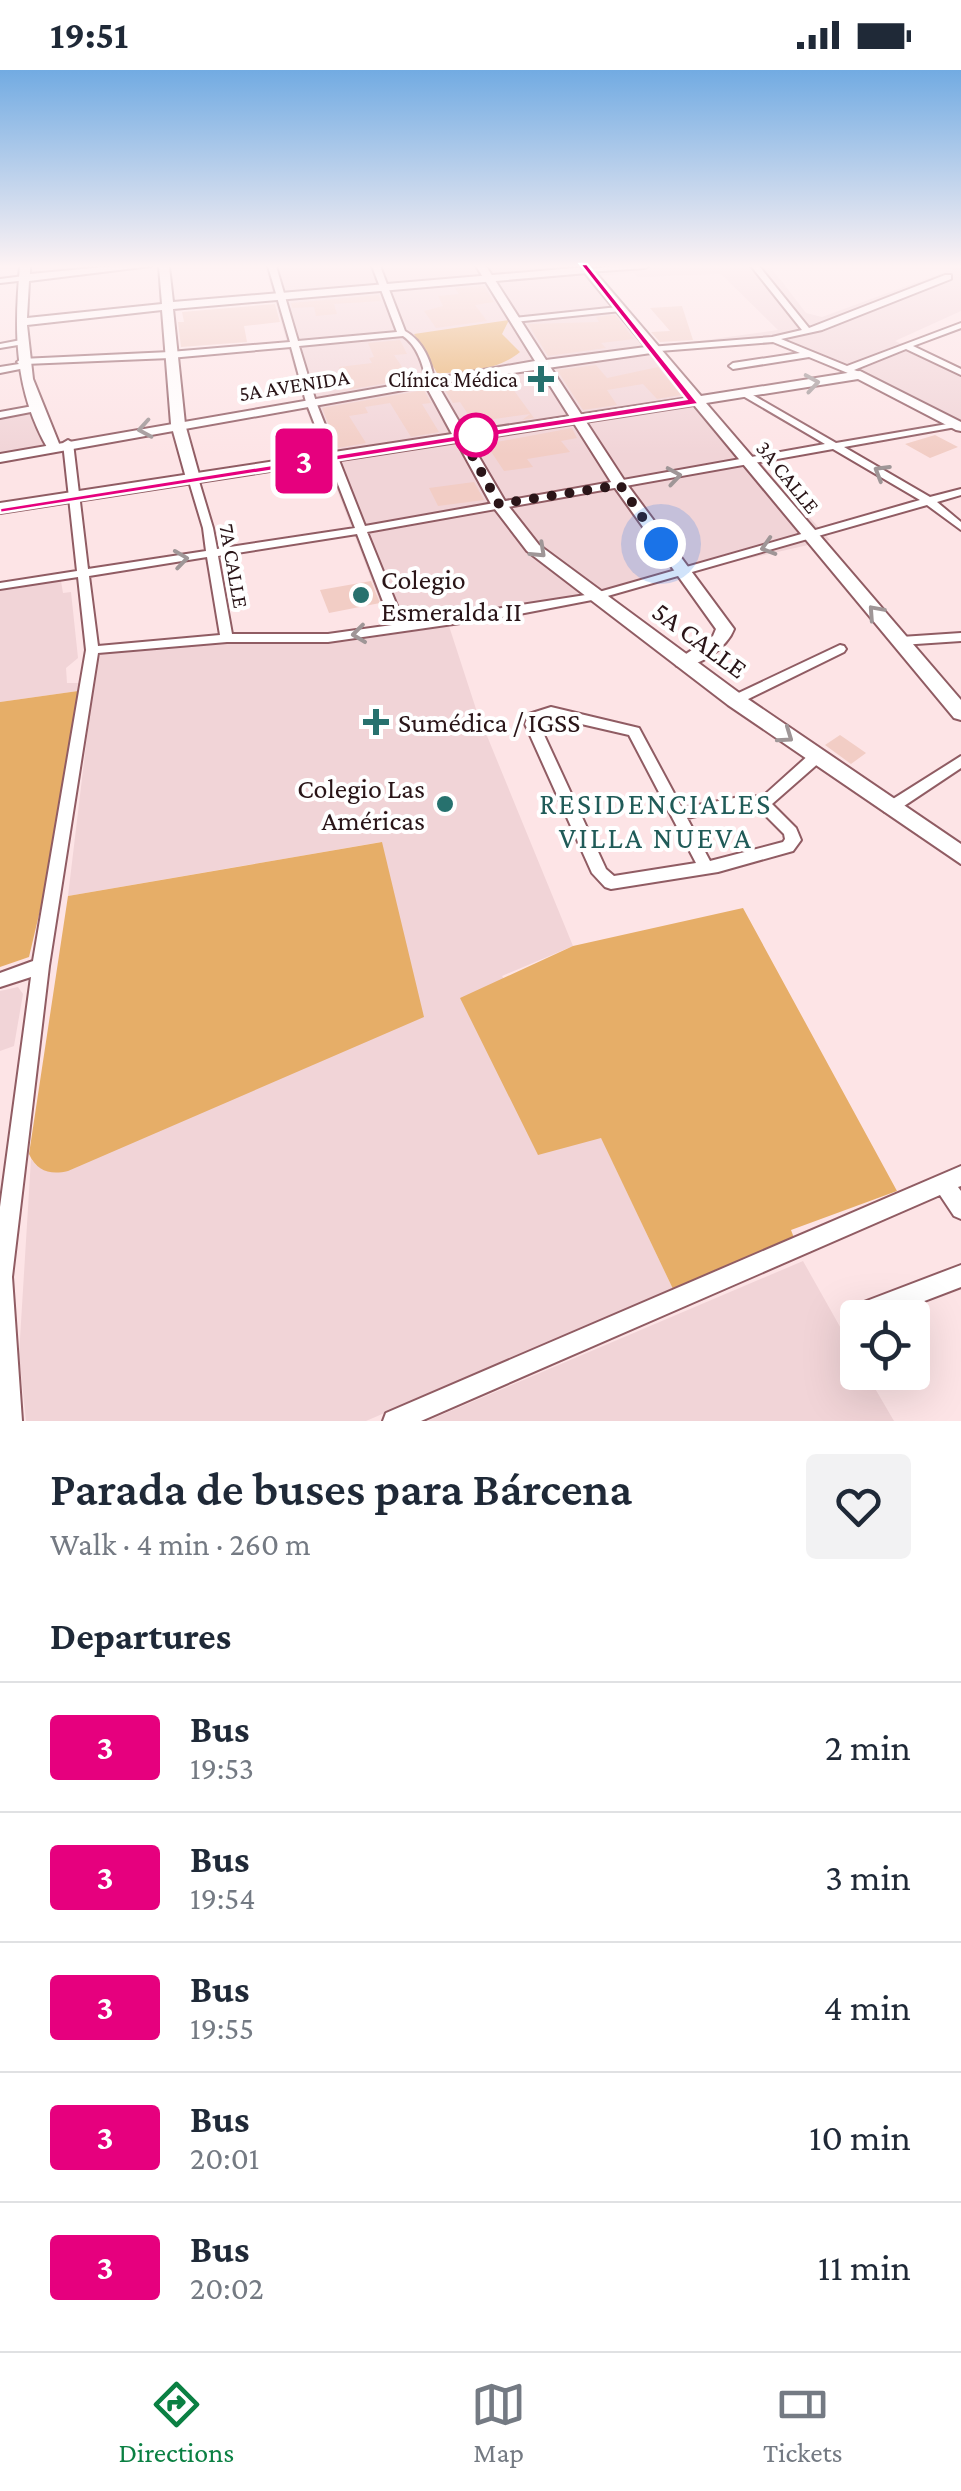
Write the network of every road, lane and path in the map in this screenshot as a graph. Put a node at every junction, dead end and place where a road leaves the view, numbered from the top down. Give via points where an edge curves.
1 (18, 329) edge
2 (168, 329) edge
3 (288, 329) edge
4 (400, 329) edge
5 (520, 329) edge
6 (633, 329) edge
7 (811, 329) edge
8 (951, 329) edge
9 (806, 331) joint
10 (402, 334) junction
11 (774, 338) junction
12 (20, 342) junction
13 (291, 344) junction
14 (0, 346) edge
15 (530, 346) junction
16 (908, 347) junction
17 (650, 350) junction
18 (814, 353) junction
19 (170, 355) junction
20 (22, 364) junction
21 (543, 365) junction
22 (733, 366) dead end
23 (0, 370) edge
24 (498, 370) junction
25 (854, 372) junction
26 (961, 372) edge
27 (430, 382) junction
28 (746, 394) junction
29 (311, 402) junction
30 (694, 402) junction
31 (33, 409) junction
32 (0, 415) edge
33 (580, 420) junction
34 (178, 424) junction
35 (959, 425) edge
36 (462, 437) junction
37 (60, 444) junction
38 (840, 448) junction
39 (331, 456) junction
40 (0, 458) edge
41 (750, 464) junction
42 (193, 478) junction
43 (620, 485) junction
44 (961, 492) edge
45 (77, 496) junction
46 (930, 501) junction
47 (499, 504) junction
48 (0, 508) edge
49 (961, 527) edge
50 (362, 530) junction
51 (806, 535) junction
52 (212, 555) junction
53 (84, 573) junction
54 (682, 573) junction
55 (0, 586) edge
56 (593, 596) junction
57 (400, 629) junction
58 (961, 637) edge
59 (227, 638) junction
60 (901, 641) junction
61 (840, 649) dead end
62 (92, 650) junction
63 (683, 662) junction
64 (735, 700) junction
65 (961, 713) edge
66 (816, 757) junction
67 (961, 760) edge
68 (763, 804) junction
69 (890, 808) junction
70 (679, 814) junction
71 (961, 855) edge
72 (713, 866) junction
73 (41, 966) junction
74 (0, 980) edge
75 (953, 1180) edge
76 (961, 1209) edge
77 (961, 1276) edge
78 (1, 1278) edge
79 (898, 1300) edge
80 (10, 1421) edge
81 (394, 1421) edge

1 - 12 main road
2 - 19 main road, 7A CALLE
3 - 13 street
4 - 10 street, 5A CALLE
5 - 15 main road
6 - 17 main road, 3A CALLE
7 - 9 street, 5A AVENIDA
8 - 16 street
9 - 11 street, 5A AVENIDA
10 - 13 street
10 - 27 street, 5A CALLE via 414,341
11 - 17 street, 5A AVENIDA
11 - 18 street, 5A AVENIDA
12 - 14 street
12 - 20 main road
13 - 19 street
13 - 29 street
15 - 21 main road
15 - 24 main road
16 - 25 street
16 - 26 street
17 - 21 main road, 5A AVENIDA
17 - 30 main road, 3A CALLE
18 - 22 street
18 - 25 street, 5A AVENIDA
19 - 20 street
19 - 34 main road, 7A CALLE
20 - 23 street
20 - 31 main road
21 - 24 main road, 5A AVENIDA
21 - 33 main road
24 - 27 main road, 5A AVENIDA
28 -> 25 main road
25 - 35 main road
27 - 29 main road, 5A AVENIDA
27 - 36 main road, 5A CALLE
28 - 30 main road
28 - 38 street
29 - 34 main road, 5A AVENIDA
29 - 39 street
30 - 33 main road
30 - 41 main road, 3A CALLE
31 - 32 street
31 - 37 main road
33 - 36 main road
33 - 43 main road
34 -> 37 main road, 5A AVENIDA
34 - 42 main road, 7A CALLE
35 - 38 street
36 - 39 main road
36 - 47 main road, 5A CALLE
37 - 40 main road, 5A AVENIDA
37 - 45 street
38 - 41 street
46 -> 38 street
39 - 42 main road
39 - 50 street
43 -> 41 street
41 - 51 main road, 3A CALLE
42 - 45 main road
42 - 52 street, 7A CALLE
43 - 47 street
43 - 54 main road
44 - 46 street
45 - 48 main road
45 - 53 street
46 - 49 street
46 - 51 street
47 - 50 street
47 -> 56 main road, 5A CALLE via 533,548
50 - 52 street
50 - 57 street
51 -> 54 street
60 -> 51 main road, 3A CALLE
53 -> 52 street
52 - 59 street, 7A CALLE
53 - 55 street
53 - 62 street
54 - 56 street
54 - 63 main road via 726,631
56 - 57 street
56 - 63 main road, 5A CALLE
57 -> 59 street via 328,638
58 - 60 street
59 - 62 street
60 - 65 main road, 3A CALLE
61 - 64 street
62 - 73 street
63 - 64 main road, 5A CALLE
64 -> 66 main road, 5A CALLE
66 - 68 street
66 - 69 main road, 5A CALLE
67 - 69 street
68 - 70 street via 750,800
68 - 72 street via 791,832 791,844
69 - 71 main road, 5A CALLE
70 - 72 street
70 - 72 street via 637,734 551,712 534,717 600,873 611,884
73 - 74 street
73 - 78 street
75 - 76 street
75 - 81 street
77 - 79 street
78 - 80 street

